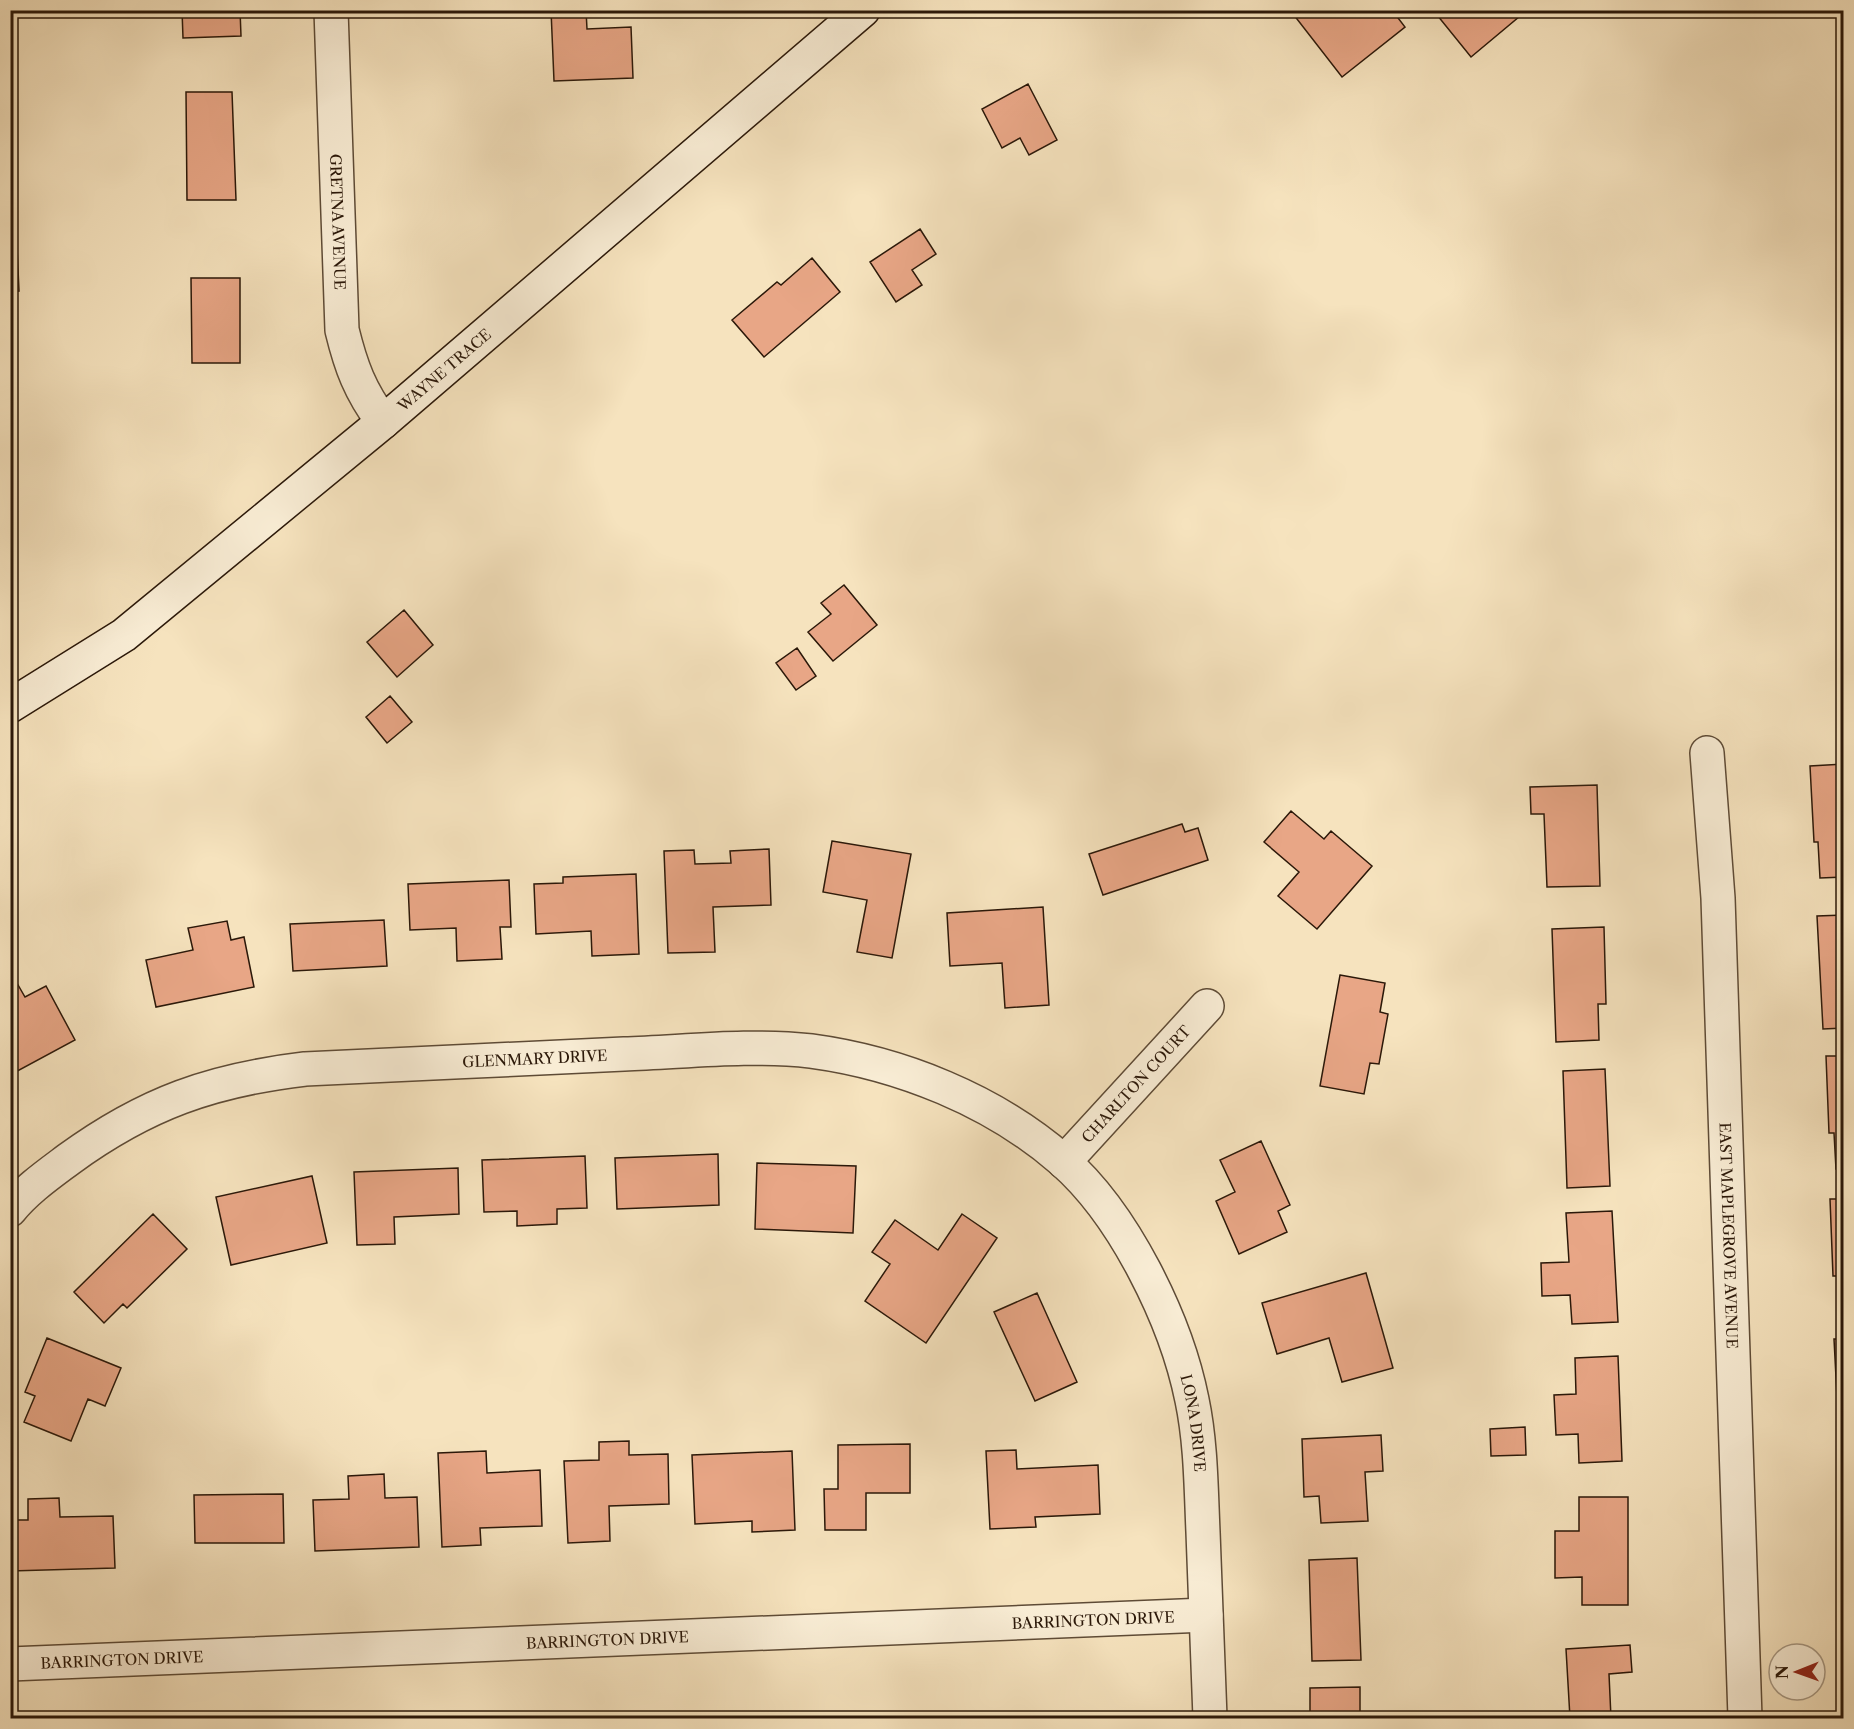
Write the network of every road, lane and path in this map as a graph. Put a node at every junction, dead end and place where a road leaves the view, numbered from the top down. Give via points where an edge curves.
1 (331, 10) edge
2 (862, 10) edge
3 (383, 422) junction
4 (10, 706) edge
5 (1707, 753) dead end
6 (1207, 1006) dead end
7 (1064, 1161) junction
8 (12, 1205) edge
9 (1206, 1615) junction
10 (10, 1664) edge
11 (1210, 1719) edge
12 (1745, 1719) edge

1 - 3 street, GRETNA AVENUE via 342,330 364,396
2 - 3 street, WAYNE TRACE
3 - 4 street, WAYNE TRACE via 124,634
5 - 12 street, EAST MAPLEGROVE AVENUE via 1718,898
6 - 7 street, CHARLTON COURT
7 - 8 street, GLENMARY DRIVE via 999,1117 932,1083 849,1057 766,1048 305,1069 224,1082 139,1115 100,1137
7 - 9 street, LONA DRIVE via 1111,1218 1140,1262 1180,1352 1199,1455
9 - 10 street, BARRINGTON DRIVE
9 - 11 street, LONA DRIVE

